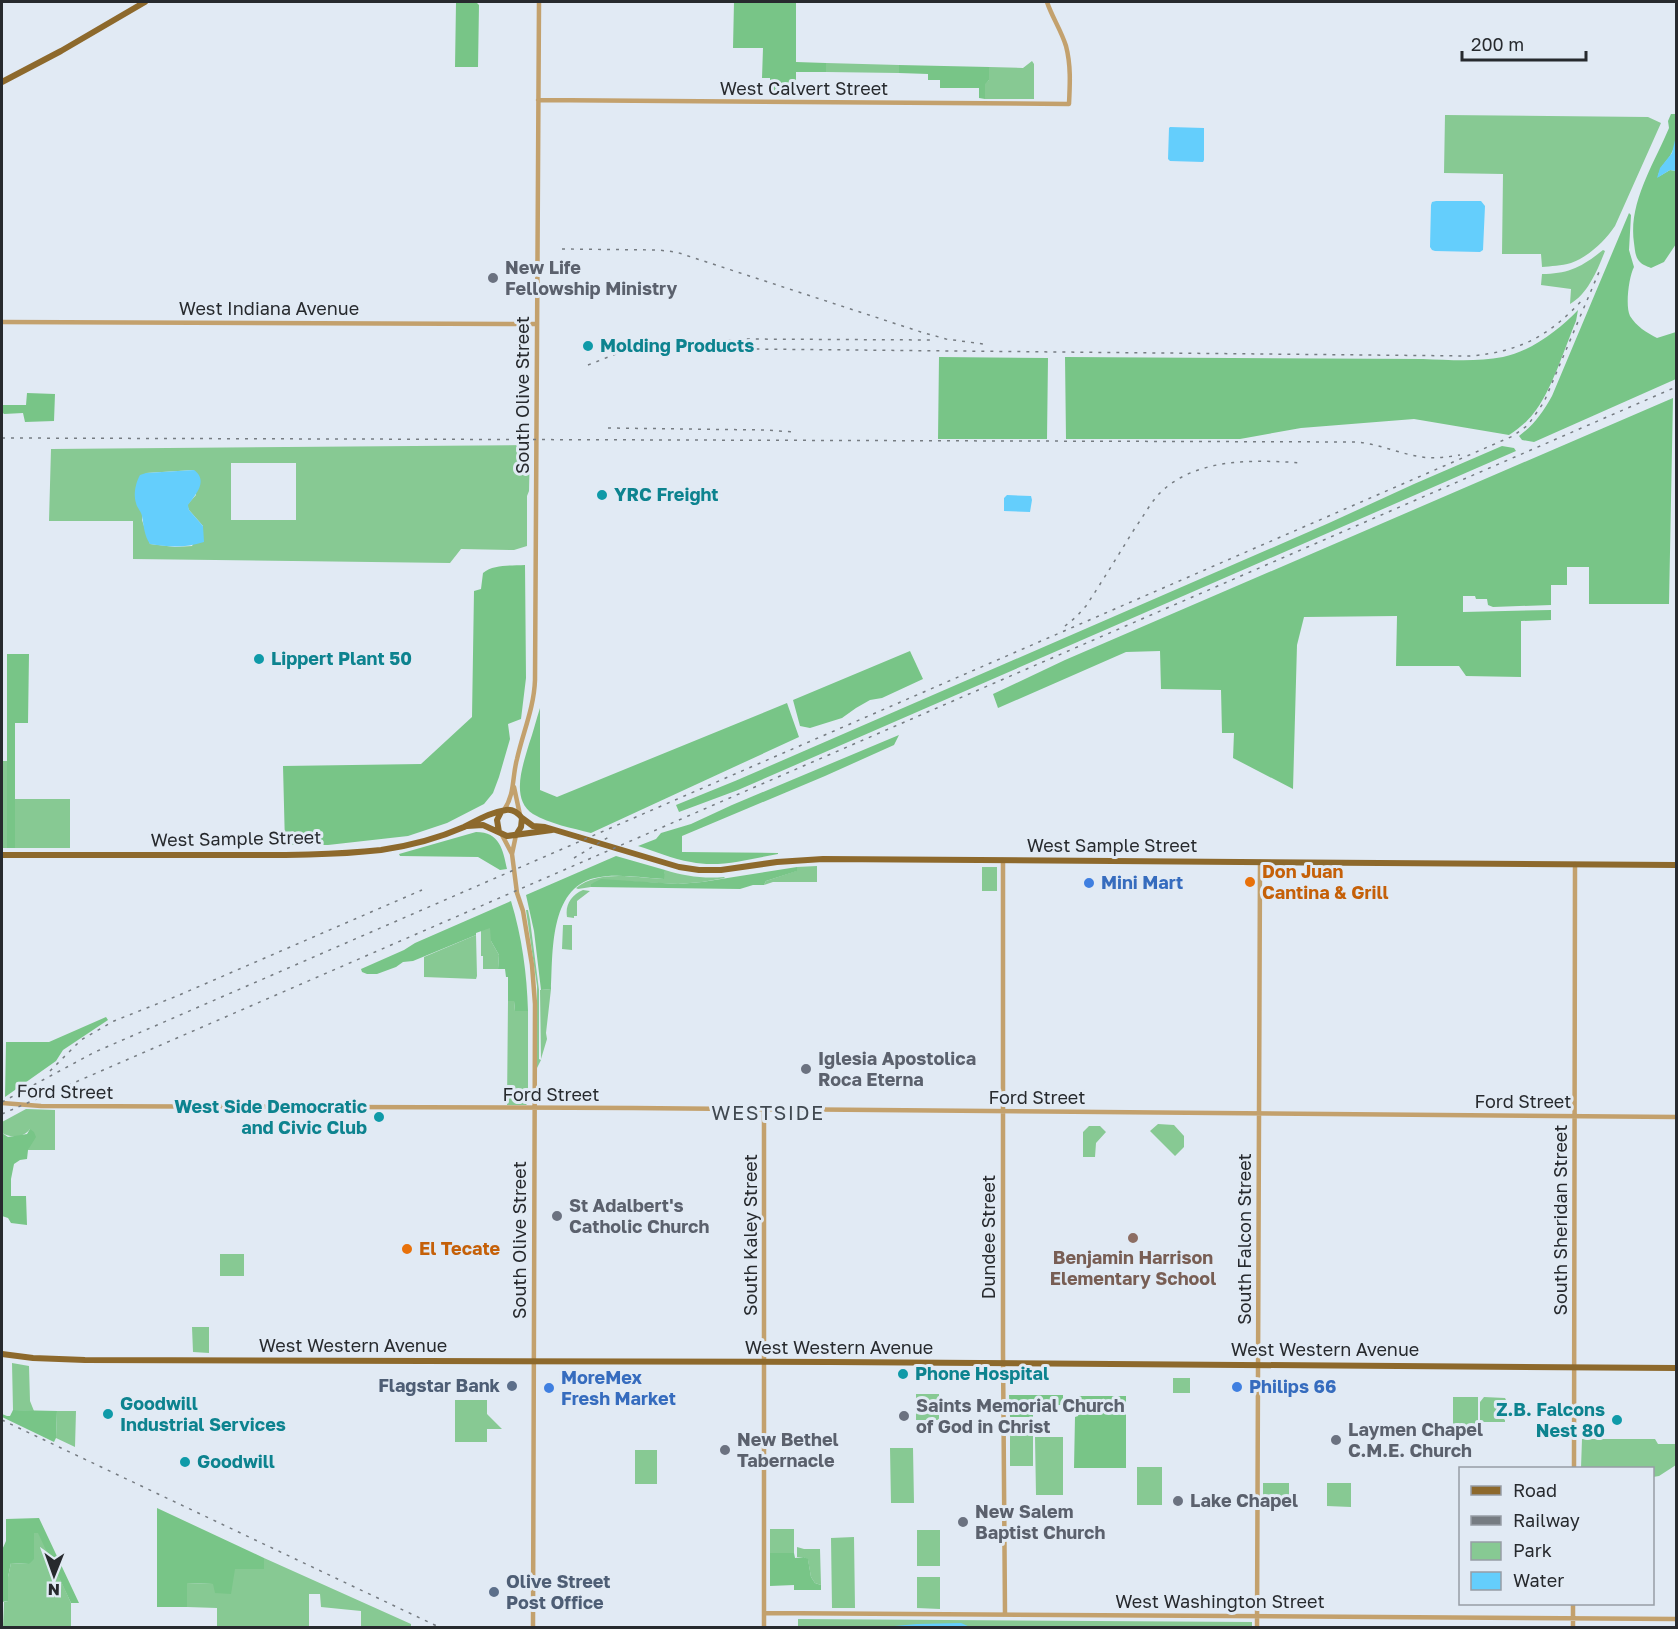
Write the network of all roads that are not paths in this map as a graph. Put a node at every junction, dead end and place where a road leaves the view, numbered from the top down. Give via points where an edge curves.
1 (146, 2) edge
2 (539, 2) edge
3 (1047, 2) edge
4 (2, 82) edge
5 (538, 100) junction
6 (2, 322) edge
7 (537, 324) junction
8 (514, 787) junction
9 (502, 811) junction
10 (521, 816) junction
11 (466, 826) junction
12 (553, 830) junction
13 (500, 834) junction
14 (516, 835) junction
15 (512, 854) junction
16 (2, 855) edge
17 (1003, 860) junction
18 (1260, 862) junction
19 (1575, 864) junction
20 (1677, 865) edge
21 (2, 1103) edge
22 (534, 1108) junction
23 (764, 1109) junction
24 (1003, 1111) junction
25 (1259, 1113) junction
26 (1575, 1115) junction
27 (1677, 1116) edge
28 (2, 1354) edge
29 (534, 1361) junction
30 (764, 1362) junction
31 (1003, 1364) junction
32 (1258, 1365) junction
33 (1574, 1367) junction
34 (1677, 1368) edge
35 (1574, 1467) edge
36 (1574, 1605) edge
37 (764, 1613) junction
38 (1005, 1614) junction
39 (1257, 1616) junction
40 (1573, 1618) junction
41 (1677, 1619) edge
42 (533, 1628) edge
43 (764, 1628) edge
44 (1257, 1628) edge
45 (1573, 1628) edge

1 - 4 main road
2 - 5 street, South Olive Street
3 - 5 street, West Calvert Street via 1068,55 1070,104
5 - 7 street, South Olive Street
6 - 7 street, West Indiana Avenue
7 - 8 street, South Olive Street via 535,680
8 - 9 street, South Olive Street
8 - 10 street, South Olive Street
9 - 10 main road
9 - 11 main road, West Sample Street
9 - 13 main road via 496,824
10 - 12 main road, West Sample Street via 534,826
10 - 14 main road
11 - 13 main road, West Sample Street via 483,825
11 - 16 main road, West Sample Street via 395,848 335,853
12 - 14 main road, West Sample Street
12 - 17 main road, West Sample Street via 679,867 711,871 803,860
13 - 14 main road
13 - 15 street, South Olive Street
14 - 15 street, South Olive Street
15 - 22 street, South Olive Street via 534,986
17 - 18 main road, West Sample Street
17 - 24 street, Dundee Street
18 - 19 main road, West Sample Street
18 - 25 street, South Falcon Street
19 - 20 main road, West Sample Street
19 - 26 street, South Sheridan Street
21 - 22 street, Ford Street
22 - 23 street, Ford Street
22 - 29 street, South Olive Street
23 - 24 street, Ford Street
23 - 30 street, South Kaley Street
24 - 25 street, Ford Street
24 - 31 street, Dundee Street
25 - 26 street, Ford Street
25 - 32 street, South Falcon Street
26 - 27 street, Ford Street
26 - 33 street, South Sheridan Street
28 - 29 main road, West Western Avenue via 54,1359
29 - 30 main road, West Western Avenue
29 - 42 street, South Olive Street
30 - 31 main road, West Western Avenue
30 - 37 street, South Kaley Street
31 - 32 main road, West Western Avenue
31 - 38 street, Dundee Street
32 - 33 main road, West Western Avenue
32 - 39 street, South Falcon Street
33 - 34 main road, West Western Avenue
33 - 35 street, South Sheridan Street
36 - 40 street
37 - 38 street, West Washington Street
37 - 43 street, South Kaley Street
38 - 39 street, West Washington Street
39 - 40 street, West Washington Street
39 - 44 street, South Falcon Street
40 - 41 street, West Washington Street
40 - 45 street

